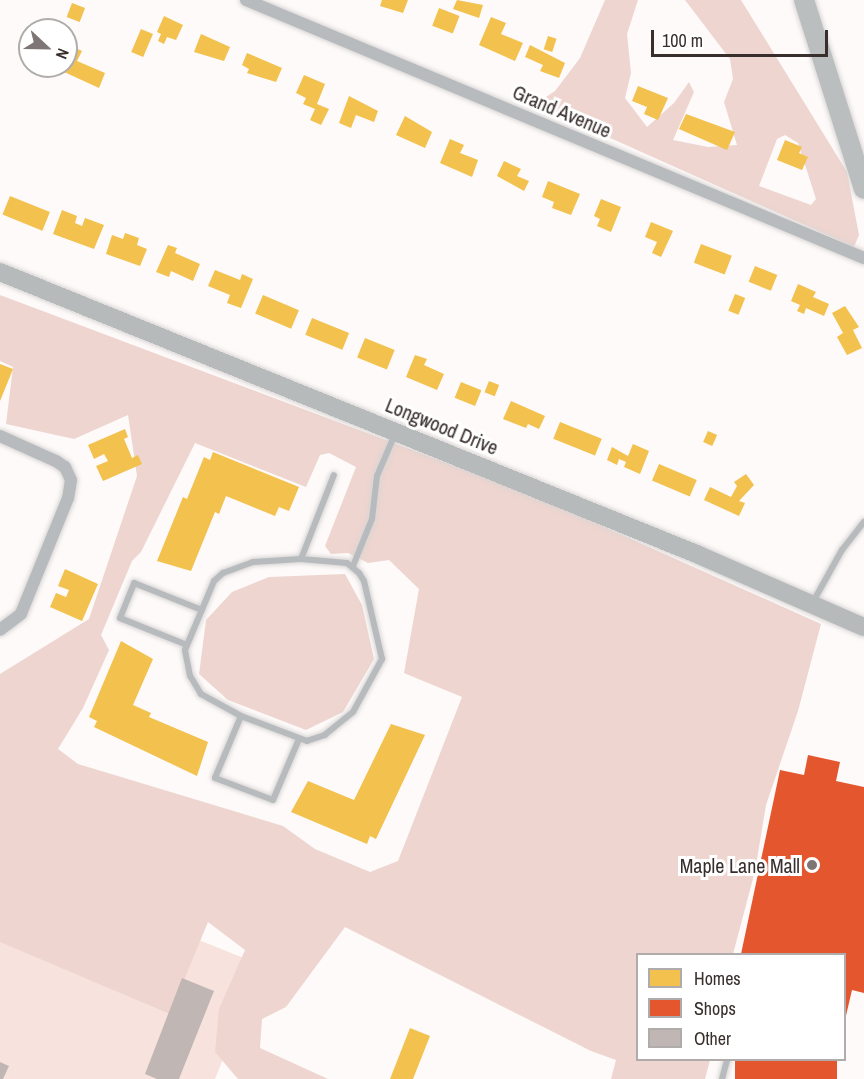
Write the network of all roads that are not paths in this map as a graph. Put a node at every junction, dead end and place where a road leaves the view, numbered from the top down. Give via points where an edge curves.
1 (246, 0) edge
2 (804, 0) edge
3 (864, 189) edge
4 (864, 258) edge
5 (0, 272) edge
6 (396, 432) junction
7 (0, 436) edge
8 (334, 474) dead end
9 (864, 522) edge
10 (301, 559) junction
11 (353, 566) junction
12 (812, 604) junction
13 (202, 609) junction
14 (864, 627) edge
15 (0, 630) edge
16 (187, 645) junction
17 (241, 716) junction
18 (299, 739) junction
19 (726, 1061) edge
20 (722, 1079) edge

1 - 4 street, Grand Avenue
2 - 3 main road
5 - 6 main road, Longwood Drive
6 - 11 lane via 377,476 372,519
6 - 12 main road, Longwood Drive
7 - 15 street via 56,461 65,467 71,480 68,498 21,614
8 - 10 lane
9 - 12 lane via 842,550
10 - 11 lane
10 - 13 lane via 231,568 214,581
11 - 18 lane via 364,581 382,650 381,667 360,702 337,728 316,740
12 - 14 main road, Longwood Drive
13 - 16 lane
13 - 16 lane via 134,583 120,618
16 - 17 lane via 187,664 194,686
17 - 18 lane
17 - 18 lane via 215,777 263,797 273,800
19 - 20 lane

